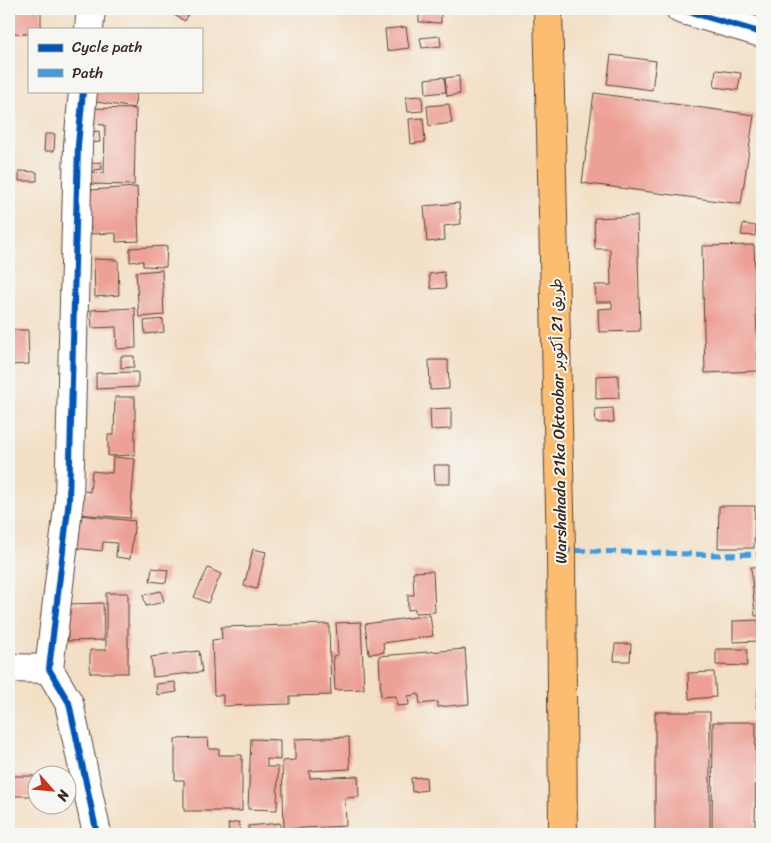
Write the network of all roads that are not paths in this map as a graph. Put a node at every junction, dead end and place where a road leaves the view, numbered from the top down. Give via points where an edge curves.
1 (91, 9) edge
2 (548, 9) edge
3 (680, 9) edge
4 (89, 28) edge
5 (762, 33) edge
6 (83, 92) edge
7 (9, 668) edge
8 (49, 668) junction
9 (97, 834) edge
10 (563, 834) edge

1 - 4 street
2 - 10 main road, Warshahada 21ka Oktoobar طريق 21 أكتوبر via 561,550
3 - 5 street
6 - 8 street via 78,145 69,500
7 - 8 street
8 - 9 street via 69,703

